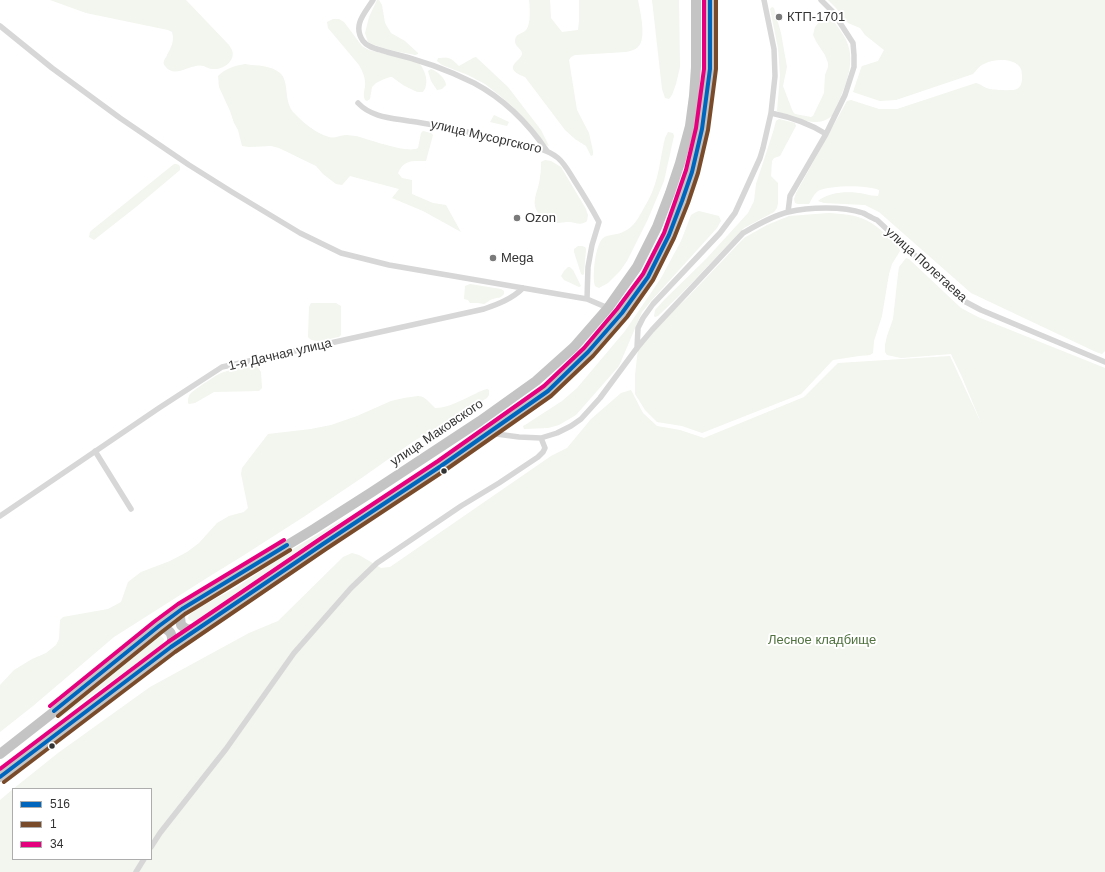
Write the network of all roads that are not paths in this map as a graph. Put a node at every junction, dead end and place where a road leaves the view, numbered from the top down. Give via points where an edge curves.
1 (373, 0) edge
2 (696, 0) edge
3 (710, 0) edge
4 (764, 0) edge
5 (821, 0) edge
6 (0, 26) edge
7 (358, 103) dead end
8 (771, 113) junction
9 (826, 134) junction
10 (547, 151) junction
11 (788, 212) junction
12 (523, 288) junction
13 (587, 299) junction
14 (608, 308) junction
15 (637, 348) junction
16 (1105, 362) edge
17 (488, 433) junction
18 (541, 438) junction
19 (95, 451) junction
20 (131, 509) dead end
21 (0, 516) edge
22 (182, 609) junction
23 (159, 626) junction
24 (195, 630) junction
25 (171, 647) junction
26 (0, 754) edge
27 (0, 777) edge
28 (152, 845) edge
29 (143, 860) edge
30 (136, 872) edge

1 - 10 street via 358,24 363,42 372,48 440,68 490,92 515,112
2 - 14 highway, улица Маковского via 694,96 690,126 680,163 657,227 638,267
3 - 17 highway via 710,70 692,172 669,235 648,277 622,313 565,375 548,391
4 - 8 street via 774,49 775,76
5 - 9 street via 843,26 853,43 854,55 854,68 845,95
6 - 12 street via 120,118 189,165 306,236 341,252 366,259
7 - 10 street, улица Мусоргского via 385,117 440,126
8 - 9 street via 796,120
8 - 15 street via 760,158 734,213 720,233 653,304 638,328
9 - 11 street via 790,196
10 - 13 street, улица Мусоргского via 564,164 599,222 588,267
11 - 15 street, улица Полетаева via 743,233
11 - 16 street, улица Полетаева via 836,208 863,213 877,220 964,301
12 - 13 street
12 - 19 street, 1-я Дачная улица via 516,295 484,309 222,368
13 - 14 street
14 - 22 highway, улица Маковского via 574,347 536,381 340,513
15 - 18 street, улица Полетаева via 581,419 557,433
17 - 18 street
17 - 24 highway
18 - 28 street via 545,448 538,457 377,563 351,588 294,653 226,749
19 - 20 street
19 - 21 street, 1-я Дачная улица
22 - 23 highway, улица Маковского
22 - 24 highway via 181,625 186,629
23 - 25 highway via 170,632 173,638
23 - 26 highway, улица Маковского
24 - 25 highway
25 - 27 highway
29 - 30 street

